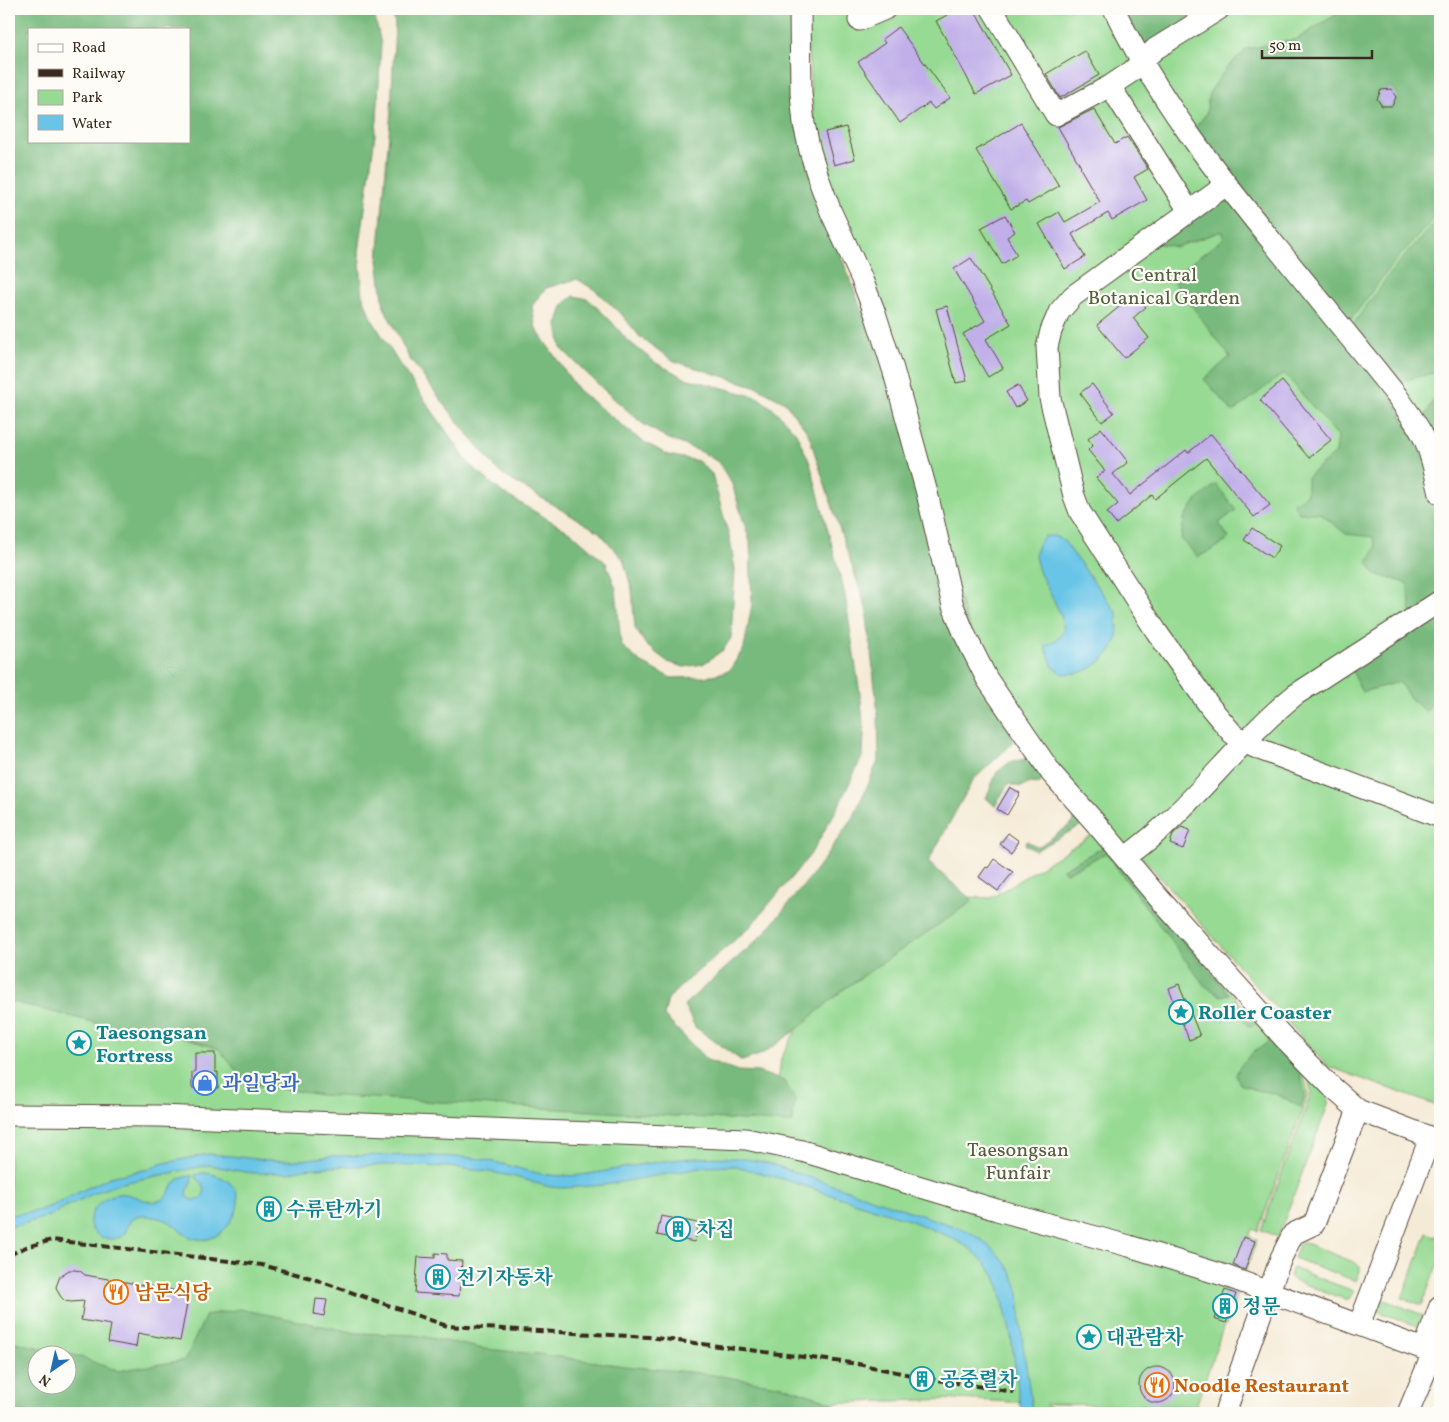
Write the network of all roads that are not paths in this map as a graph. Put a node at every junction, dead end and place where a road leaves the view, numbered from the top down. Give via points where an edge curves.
1 (800, 9) edge
2 (885, 9) edge
3 (992, 9) edge
4 (1114, 9) edge
5 (1219, 9) edge
6 (859, 20) dead end
7 (1142, 62) junction
8 (1110, 86) junction
9 (1226, 185) junction
10 (1189, 212) junction
11 (1440, 494) edge
12 (1440, 601) edge
13 (1244, 742) junction
14 (1440, 817) edge
15 (1126, 858) junction
16 (1358, 1110) junction
17 (9, 1115) edge
18 (1435, 1140) edge
19 (1269, 1292) junction
20 (1440, 1306) edge
21 (1358, 1325) junction
22 (1432, 1352) edge
23 (1225, 1413) edge
24 (1408, 1413) edge

1 - 15 street via 801,93 810,151 831,212 875,313 964,635 987,678 1039,757
2 - 6 street
3 - 8 street via 1056,115
4 - 7 street
5 - 7 street via 1155,49
7 - 8 street
7 - 9 street
8 - 10 street
9 - 10 street
9 - 11 street via 1398,396 1423,436
10 - 13 street via 1072,296 1059,312 1047,348 1050,398 1080,512 1178,662 1216,714
12 - 13 street via 1295,695
13 - 14 street
13 - 15 street via 1166,824
15 - 16 street via 1285,1039
16 - 18 street
16 - 19 street via 1314,1224 1292,1234
17 - 19 street via 177,1116 746,1138 802,1151 1129,1246
18 - 21 street
19 - 21 street
19 - 23 street
20 - 22 street
21 - 22 street
22 - 24 street

